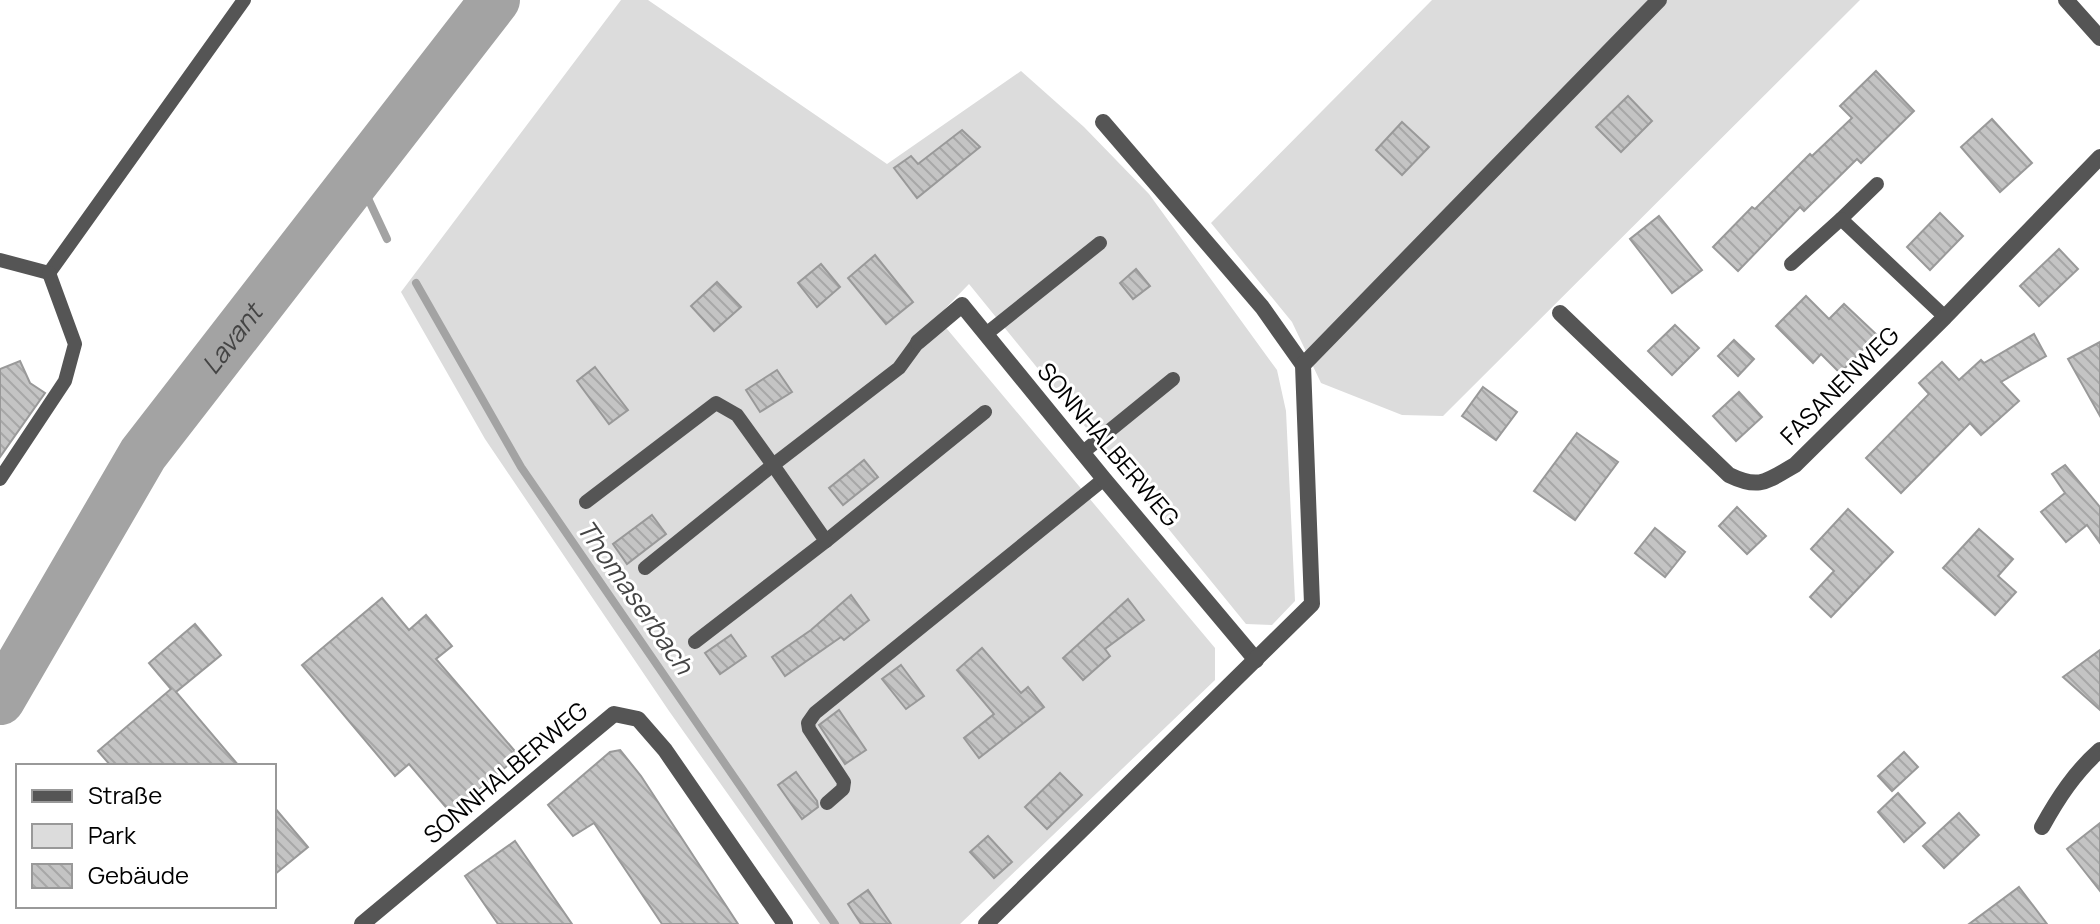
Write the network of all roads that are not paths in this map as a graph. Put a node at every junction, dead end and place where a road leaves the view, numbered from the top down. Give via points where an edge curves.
1 (244, 0) edge
2 (1659, 0) edge
3 (2066, 0) edge
4 (2100, 38) edge
5 (1103, 122) dead end
6 (2100, 157) edge
7 (1877, 184) dead end
8 (1841, 219) junction
9 (1100, 243) dead end
10 (0, 260) edge
11 (1791, 264) dead end
12 (49, 273) junction
13 (1560, 313) dead end
14 (1945, 317) junction
15 (986, 334) junction
16 (918, 342) joint
17 (1303, 365) junction
18 (1173, 379) dead end
19 (985, 412) dead end
20 (1082, 453) junction
21 (773, 465) junction
22 (0, 479) edge
23 (1104, 479) junction
24 (586, 502) dead end
25 (826, 541) junction
26 (645, 568) dead end
27 (695, 642) dead end
28 (1256, 660) junction
29 (2100, 750) edge
30 (827, 803) dead end
31 (2042, 827) dead end
32 (362, 924) edge
33 (785, 924) edge
34 (986, 924) edge

1 - 12 lane
2 - 17 street
3 - 4 street
5 - 17 street via 1262,307
6 - 14 street, FASANENWEG
7 - 8 lane
8 - 11 lane
8 - 14 lane
9 - 15 lane
10 - 12 lane
12 - 22 lane via 75,344 65,381
13 - 14 street, FASANENWEG via 1729,475 1748,484 1767,481 1795,465
15 - 16 street, SONNHALBERWEG via 962,305
15 - 20 street, SONNHALBERWEG
16 - 21 lane via 899,368
17 - 28 street via 1312,604
18 - 20 lane
19 - 25 lane
20 - 23 street, SONNHALBERWEG
21 - 24 lane via 737,415 716,403
21 - 25 lane
21 - 26 lane
23 - 28 street, SONNHALBERWEG
23 - 30 lane via 815,713 809,729 844,782
25 - 27 lane
28 - 34 street
29 - 31 street via 2063,790
32 - 33 street, SONNHALBERWEG via 614,714 638,719 665,750

